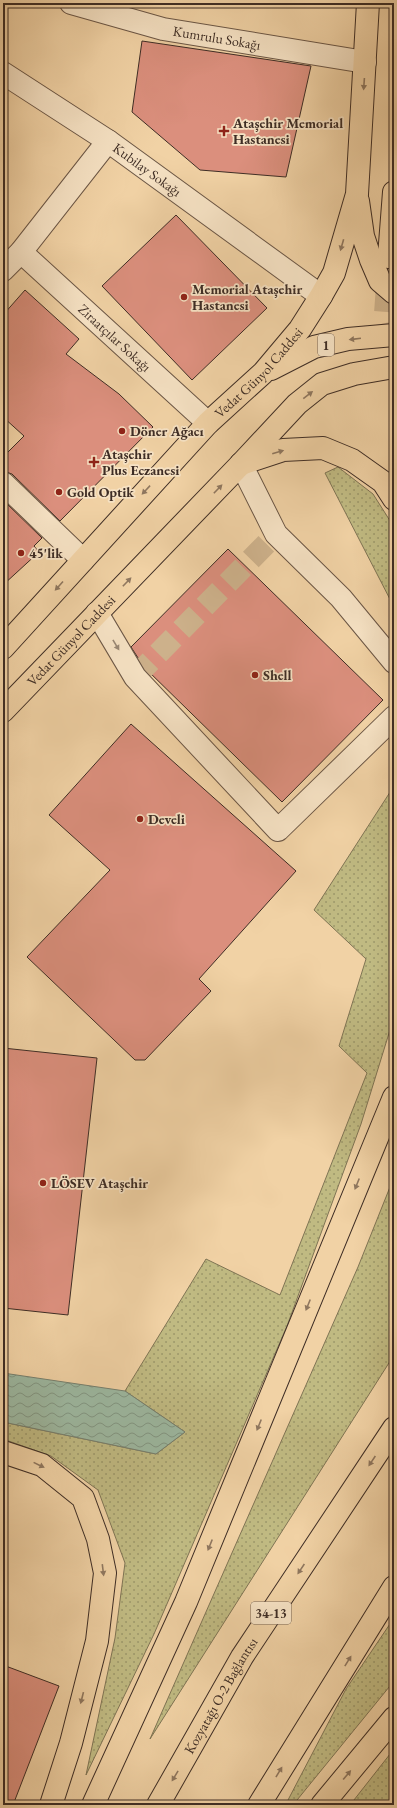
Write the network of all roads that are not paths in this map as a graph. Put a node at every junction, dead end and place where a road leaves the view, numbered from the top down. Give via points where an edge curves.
1 (71, 3) edge
2 (368, 3) edge
3 (365, 62) junction
4 (3, 73) edge
5 (108, 141) junction
6 (394, 192) edge
7 (357, 194) junction
8 (21, 252) junction
9 (389, 257) tunnel mouth
10 (3, 270) edge
11 (394, 294) edge
12 (321, 296) junction
13 (394, 335) edge
14 (394, 367) edge
15 (263, 374) junction
16 (208, 423) junction
17 (241, 464) junction
18 (3, 483) edge
19 (394, 499) edge
20 (83, 560) junction
21 (97, 613) junction
22 (3, 648) edge
23 (394, 662) edge
24 (3, 711) edge
25 (394, 717) edge
26 (394, 1082) edge
27 (394, 1097) edge
28 (372, 1148) junction
29 (394, 1428) edge
30 (3, 1452) edge
31 (394, 1587) edge
32 (394, 1718) edge
33 (51, 1805) edge
34 (93, 1805) edge
35 (158, 1805) edge
36 (259, 1805) edge
37 (322, 1805) edge

1 - 3 street, Kumrulu Sokağı via 164,29
2 - 3 main road, Vedat Günyol Caddesi
3 -> 7 main road, Vedat Günyol Caddesi
4 - 5 street
5 - 8 street, Kubilay Sokağı
5 - 12 street, Kubilay Sokağı
6 - 9 main road
7 - 11 main road via 363,236 371,260 380,281
7 -> 12 main road, Vedat Günyol Caddesi via 334,273
8 - 10 street, Kubilay Sokağı
8 - 16 street, Ziraatçılar Sokağı
12 - 15 main road, Vedat Günyol Caddesi via 300,329
13 -> 15 main road, 1 via 314,347
17 -> 14 main road, Vedat Günyol Caddesi via 297,404 322,384 354,374
15 - 16 main road, Vedat Günyol Caddesi
16 -> 20 main road, Vedat Günyol Caddesi
17 -> 19 main road via 283,450 323,448 352,460 383,482
21 -> 17 main road, Vedat Günyol Caddesi
17 - 23 street via 276,534 341,598
18 - 20 street
20 -> 22 main road, Vedat Günyol Caddesi
21 - 24 main road, Vedat Günyol Caddesi
21 -> 25 street via 135,677 278,830
26 - 28 main road
27 - 28 main road
28 -> 34 main road via 186,1602
29 -> 35 main road, Kozyatağı O-2 Bağlantısı / 34-13 via 242,1657
30 -> 33 main road via 42,1465 83,1498 98,1539 105,1573 97,1641 71,1743
36 -> 31 main road
37 -> 32 main road

